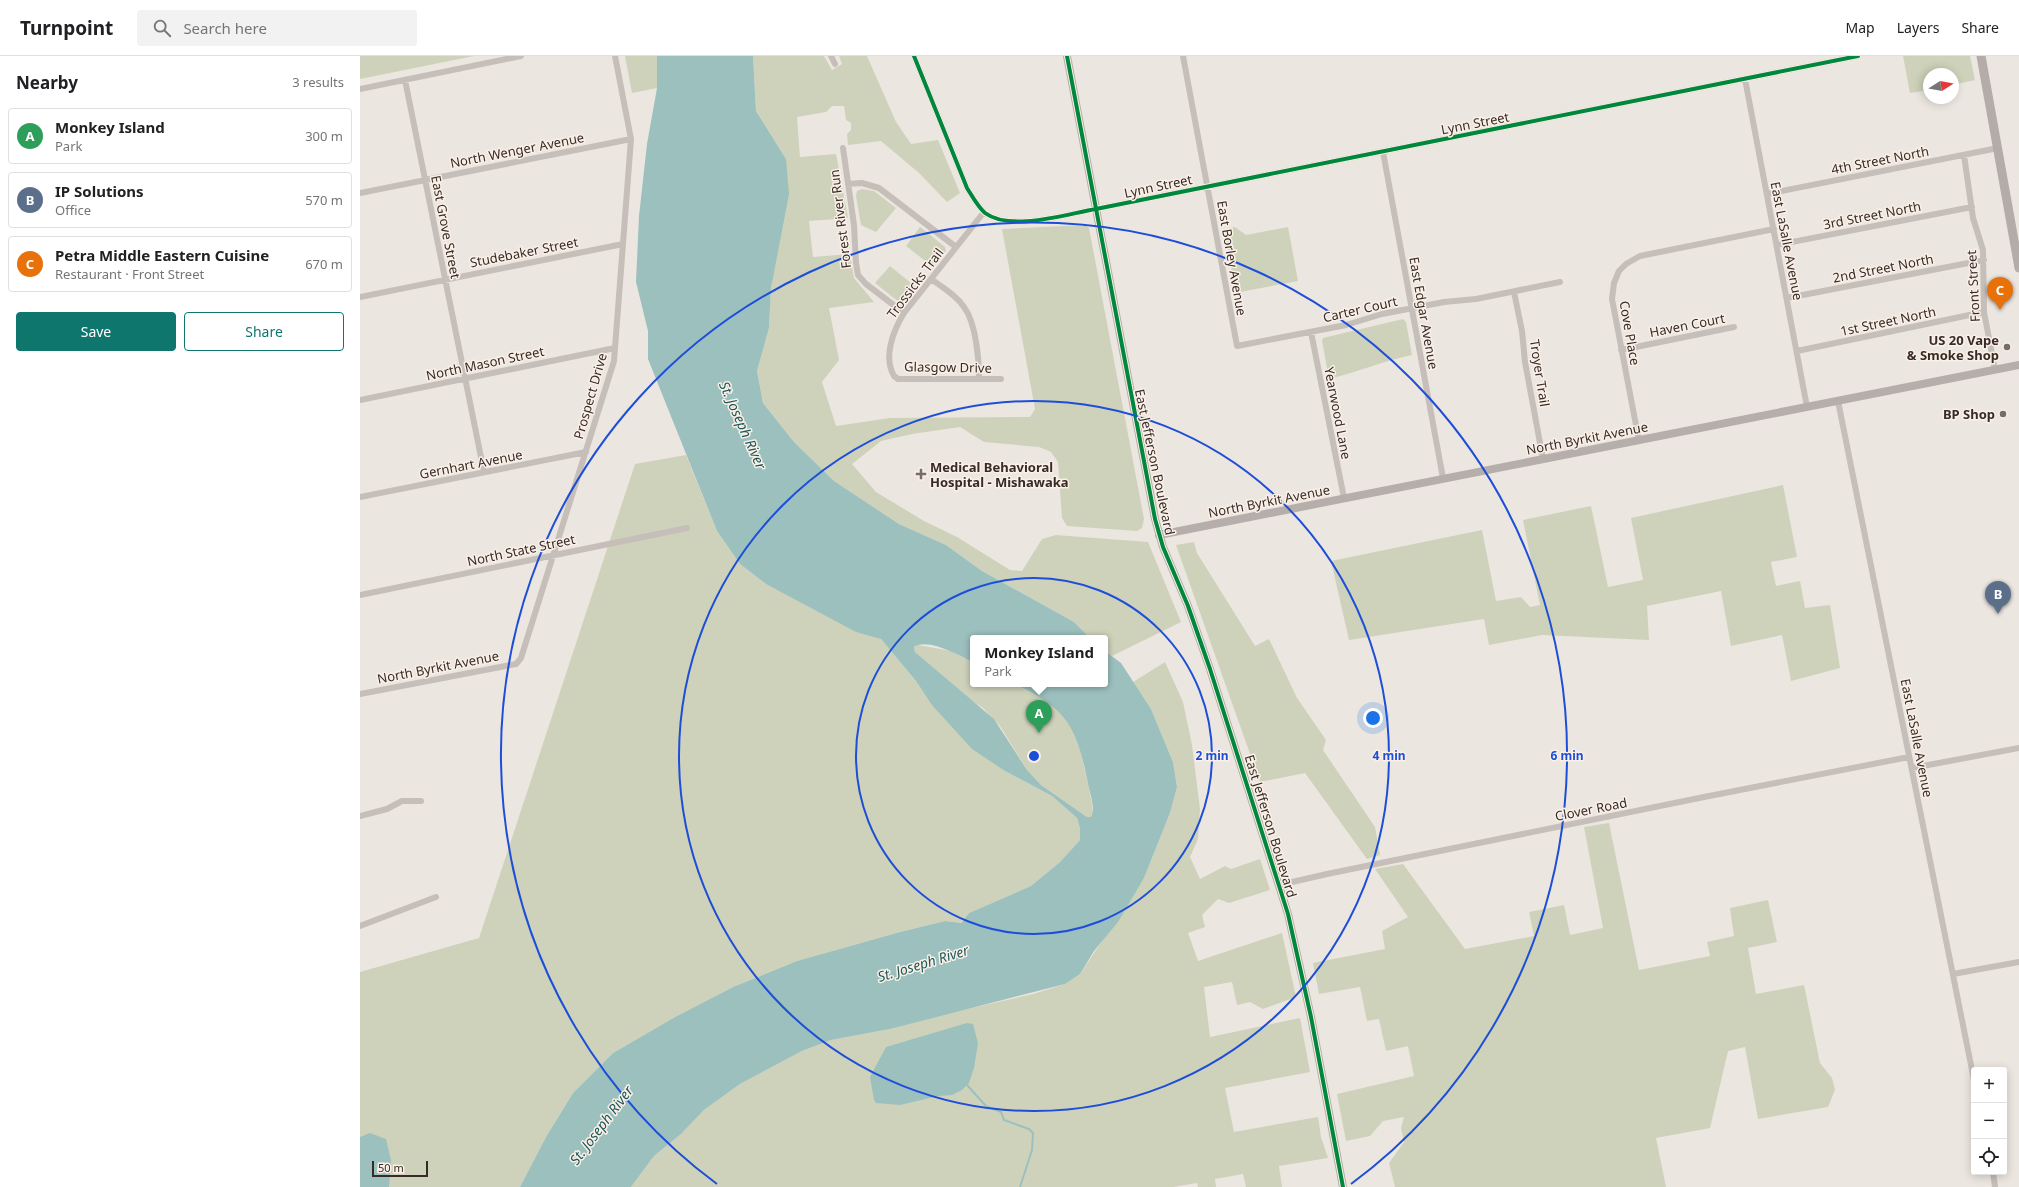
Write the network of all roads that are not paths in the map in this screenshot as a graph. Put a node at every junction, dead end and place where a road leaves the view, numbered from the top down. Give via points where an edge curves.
1 (521, 56) edge
2 (615, 56) edge
3 (831, 56) edge
4 (914, 56) edge
5 (1067, 56) edge
6 (1183, 56) edge
7 (1858, 56) edge
8 (1982, 56) edge
9 (835, 64) dead end
10 (1745, 79) junction
11 (405, 80) junction
12 (360, 89) edge
13 (631, 138) junction
14 (842, 148) dead end
15 (1998, 148) junction
16 (1383, 152) junction
17 (1964, 155) junction
18 (425, 180) junction
19 (848, 184) junction
20 (1208, 186) junction
21 (360, 193) edge
22 (1767, 194) junction
23 (1972, 207) junction
24 (1096, 209) junction
25 (984, 212) junction
26 (1774, 229) junction
27 (623, 244) junction
28 (1777, 245) junction
29 (956, 247) junction
30 (1984, 260) junction
31 (2019, 268) edge
32 (445, 279) junction
33 (931, 279) junction
34 (1560, 282) dead end
35 (1514, 292) junction
36 (360, 296) edge
37 (1787, 298) junction
38 (1412, 308) junction
39 (1984, 312) junction
40 (904, 314) junction
41 (1734, 327) dead end
42 (1311, 332) junction
43 (1237, 346) joint
44 (615, 348) junction
45 (1621, 350) junction
46 (1797, 351) junction
47 (2019, 365) edge
48 (1995, 370) junction
49 (894, 376) joint
50 (465, 378) junction
51 (979, 379) junction
52 (1001, 379) dead end
53 (360, 400) edge
54 (1838, 401) junction
55 (1807, 407) junction
56 (1640, 441) junction
57 (586, 452) junction
58 (1544, 459) junction
59 (484, 472) junction
60 (1443, 478) junction
61 (360, 497) edge
62 (1344, 498) junction
63 (687, 528) dead end
64 (1159, 535) junction
65 (555, 554) junction
66 (360, 595) edge
67 (520, 662) joint
68 (360, 694) edge
69 (2019, 748) edge
70 (1909, 757) junction
71 (1912, 768) junction
72 (421, 801) dead end
73 (360, 816) edge
74 (1279, 886) junction
75 (436, 897) dead end
76 (360, 926) edge
77 (2019, 962) edge
78 (1953, 974) junction
79 (1971, 1067) edge
80 (1993, 1175) edge
81 (1343, 1187) edge
82 (1995, 1187) edge

1 - 11 street
2 - 13 street, Prospect Drive
3 - 9 street
4 - 25 street via 967,188
5 - 24 street, East Jefferson Boulevard
6 - 20 street, East Borley Avenue
7 - 10 street, Lynn Street
8 - 15 main road
10 - 16 street, Lynn Street
10 - 22 street, East LaSalle Avenue
11 - 12 street
11 - 18 street, East Grove Street
13 - 18 street, North Wenger Avenue
13 - 27 street, Prospect Drive
14 - 19 street, Forest River Run
15 - 17 street, 4th Street North
15 - 31 main road
16 - 20 street, Lynn Street
16 - 38 street, East Edgar Avenue
17 - 22 street, 4th Street North
17 - 23 street, Front Street
18 - 21 street, North Wenger Avenue
18 - 32 street, East Grove Street
19 - 29 street via 862,183 879,188
19 - 40 street, Forest River Run via 858,274 866,284
20 - 24 street, Lynn Street
20 - 43 street, East Borley Avenue
22 - 26 street, East LaSalle Avenue
23 - 28 street, 3rd Street North
23 - 30 street, Front Street
24 - 25 street, Lynn Street via 1017,222 994,218
24 - 64 street, East Jefferson Boulevard
25 - 29 street, Trossicks Trail
26 - 28 street, East LaSalle Avenue
26 - 45 street, Cove Place via 1640,256 1626,264 1616,277 1613,291 1613,308
27 - 32 street, Studebaker Street
27 - 44 street, Prospect Drive
28 - 37 street, East LaSalle Avenue
29 - 33 street, Trossicks Trail
30 - 37 street, 2nd Street North
30 - 39 street, Front Street
32 - 36 street, Studebaker Street
32 - 50 street, East Grove Street
33 - 40 street, Trossicks Trail
33 - 51 street via 959,300 969,314 979,364
34 - 35 street, Carter Court
35 - 38 street, Carter Court
35 - 58 street, Troyer Trail
37 - 46 street, East LaSalle Avenue
38 - 42 street, Carter Court
38 - 60 street, East Edgar Avenue
39 - 46 street, 1st Street North
39 - 48 street, Front Street
40 - 49 street, Trossicks Trail via 894,329 892,339 891,366
41 - 45 street, Haven Court
42 - 43 street, Carter Court
42 - 62 street, Yearwood Lane
44 - 50 street, North Mason Street
44 - 57 street, Prospect Drive via 611,373
45 - 56 street, Cove Place
46 - 55 street, East LaSalle Avenue
47 - 48 street, North Byrkit Avenue
48 - 54 street, North Byrkit Avenue
49 - 51 street, Glasgow Drive via 906,379
50 - 53 street, North Mason Street
50 - 59 street, East Grove Street
51 - 52 street, Glasgow Drive
54 - 55 street, North Byrkit Avenue
54 - 70 street, East LaSalle Avenue
55 - 56 street, North Byrkit Avenue
56 - 58 street, North Byrkit Avenue
57 - 59 street, Gernhart Avenue
57 - 65 street, Prospect Drive
58 - 60 street, North Byrkit Avenue
59 - 61 street, Gernhart Avenue
60 - 62 street, North Byrkit Avenue
62 - 64 street, North Byrkit Avenue
63 - 65 street, North State Street
64 - 74 street, East Jefferson Boulevard via 1210,669
65 - 66 street, North State Street
65 - 67 street, Prospect Drive
67 - 68 street, North Byrkit Avenue
69 - 71 street
70 - 71 street, East LaSalle Avenue
70 - 74 street, Clover Road via 1704,796 1334,872
71 - 78 street, East LaSalle Avenue
72 - 73 street via 402,801 387,809
74 - 81 street, East Jefferson Boulevard via 1302,973
75 - 76 street
77 - 78 street
78 - 79 street, East LaSalle Avenue
80 - 82 street

